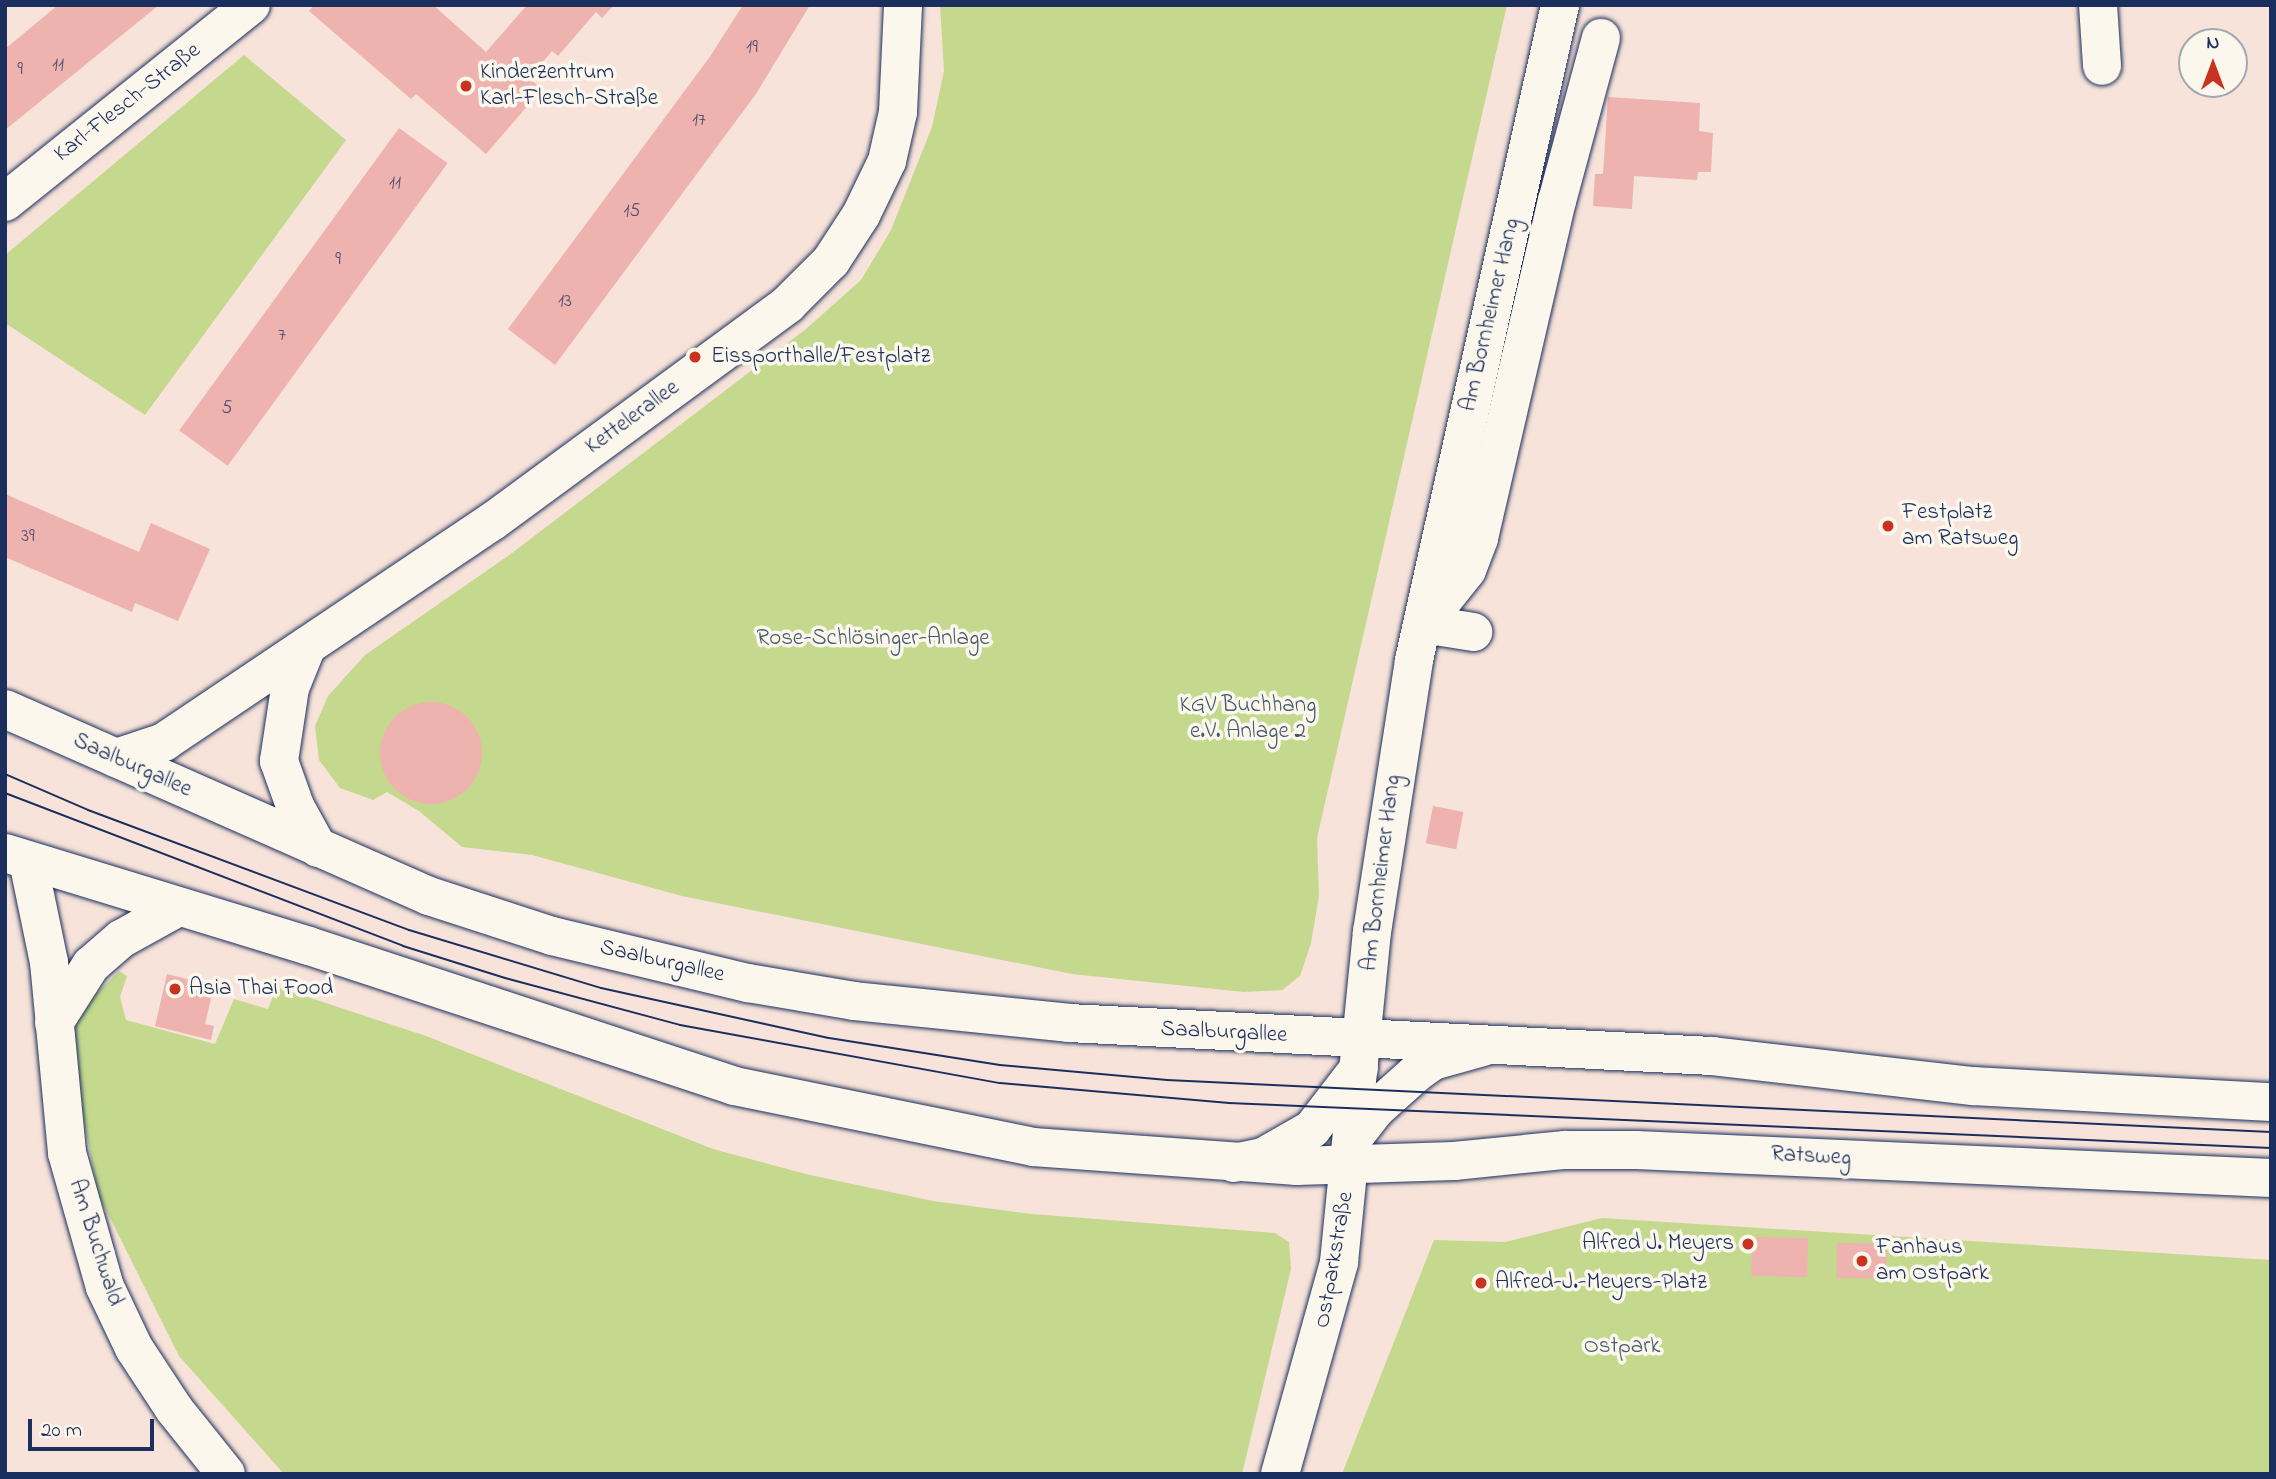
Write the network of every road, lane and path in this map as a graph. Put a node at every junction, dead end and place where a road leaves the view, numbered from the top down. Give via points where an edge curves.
1 (251, 5) edge
2 (903, 5) edge
3 (1560, 5) edge
4 (2098, 5) edge
5 (1601, 38) dead end
6 (2102, 66) dead end
7 (5, 202) edge
8 (1423, 624) junction
9 (1473, 632) dead end
10 (307, 646) junction
11 (5, 709) edge
12 (116, 758) junction
13 (318, 848) junction
14 (17, 857) edge
15 (177, 908) junction
16 (54, 1023) junction
17 (1514, 1045) junction
18 (1362, 1052) junction
19 (2271, 1102) edge
20 (1353, 1151) junction
21 (1228, 1164) junction
22 (2271, 1178) edge
23 (226, 1474) edge
24 (1280, 1474) edge

1 - 7 main road, Karl-Flesch-Straße
2 - 10 main road, Kettelerallee via 898,112 887,161 861,215 831,261 788,304 504,513
3 - 8 main road, Am Bornheimer Hang
4 - 6 main road
5 - 8 main road, Am Bornheimer Hang via 1560,189 1479,538 1467,570
8 - 9 main road
8 - 18 main road, Am Bornheimer Hang via 1382,852
10 - 12 main road, Kettelerallee via 164,743
10 - 13 main road via 289,688 279,761 295,806
11 - 12 main road, Saalburgallee
12 - 13 main road, Saalburgallee
13 - 18 main road, Saalburgallee via 429,896 540,932 748,983 854,1001
14 - 15 main road
14 - 16 main road, Am Buchwald via 45,934
15 - 16 main road via 121,939 91,965 78,978
15 - 21 main road via 309,946 733,1086 1033,1147
16 - 23 main road, Am Buchwald via 67,1153 105,1287 134,1348 174,1409
17 - 18 main road
17 - 19 main road via 1712,1056 1973,1086
17 - 20 main road via 1471,1048 1433,1061 1394,1091
18 - 20 main road, Ostparkstraße
18 - 21 main road via 1347,1089 1312,1129 1264,1157
20 - 21 main road
20 - 22 main road, Ratsweg via 1636,1150
20 - 24 main road, Ostparkstraße via 1339,1262

